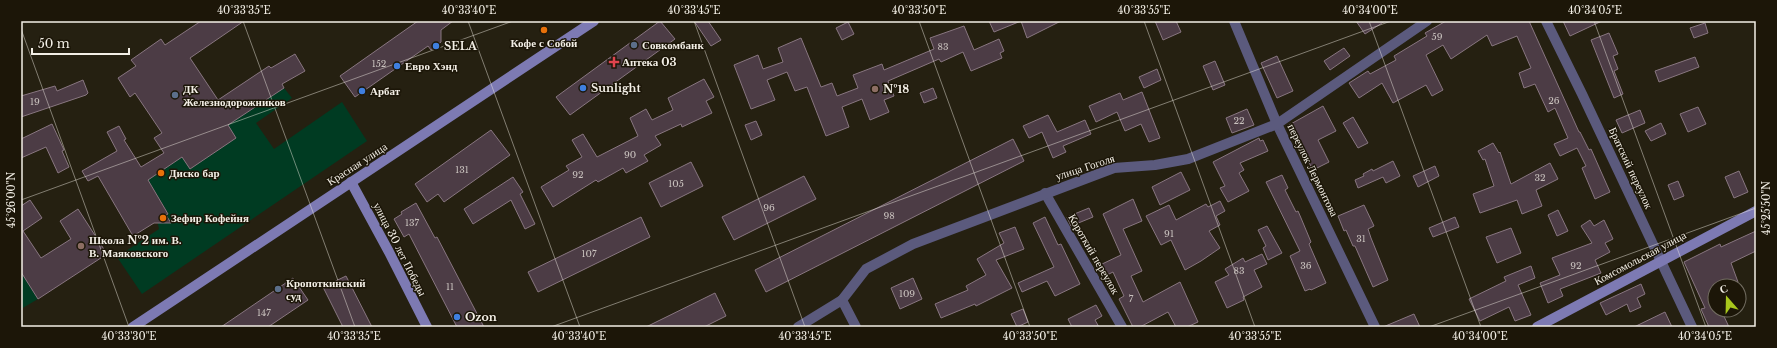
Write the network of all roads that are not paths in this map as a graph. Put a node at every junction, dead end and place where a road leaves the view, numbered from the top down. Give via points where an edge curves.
1 (594, 21) edge
2 (1234, 21) edge
3 (1427, 21) edge
4 (1546, 21) edge
5 (1277, 124) junction
6 (351, 182) junction
7 (1045, 193) junction
8 (1756, 211) edge
9 (1661, 260) junction
10 (842, 300) junction
11 (133, 327) edge
12 (427, 327) edge
13 (798, 327) edge
14 (856, 327) edge
15 (1122, 327) edge
16 (1375, 327) edge
17 (1536, 327) edge
18 (1692, 327) edge

1 - 6 main road, Красная улица
2 - 5 street, переулок Лермонтова
3 - 5 street, улица Гоголя
4 - 9 street, Братский переулок
5 - 7 street, улица Гоголя via 1188,159 1114,168
5 - 16 street, переулок Лермонтова
6 - 11 main road, Красная улица
6 - 12 main road, улица 30 лет Победы via 390,252
7 - 10 street, улица Гоголя via 914,244 866,269
7 - 15 street, Короткий переулок
8 - 9 main road, Комсомольская улица
9 - 17 main road, Комсомольская улица
9 - 18 street, Братский переулок
10 - 13 street, улица Гоголя
10 - 14 street

